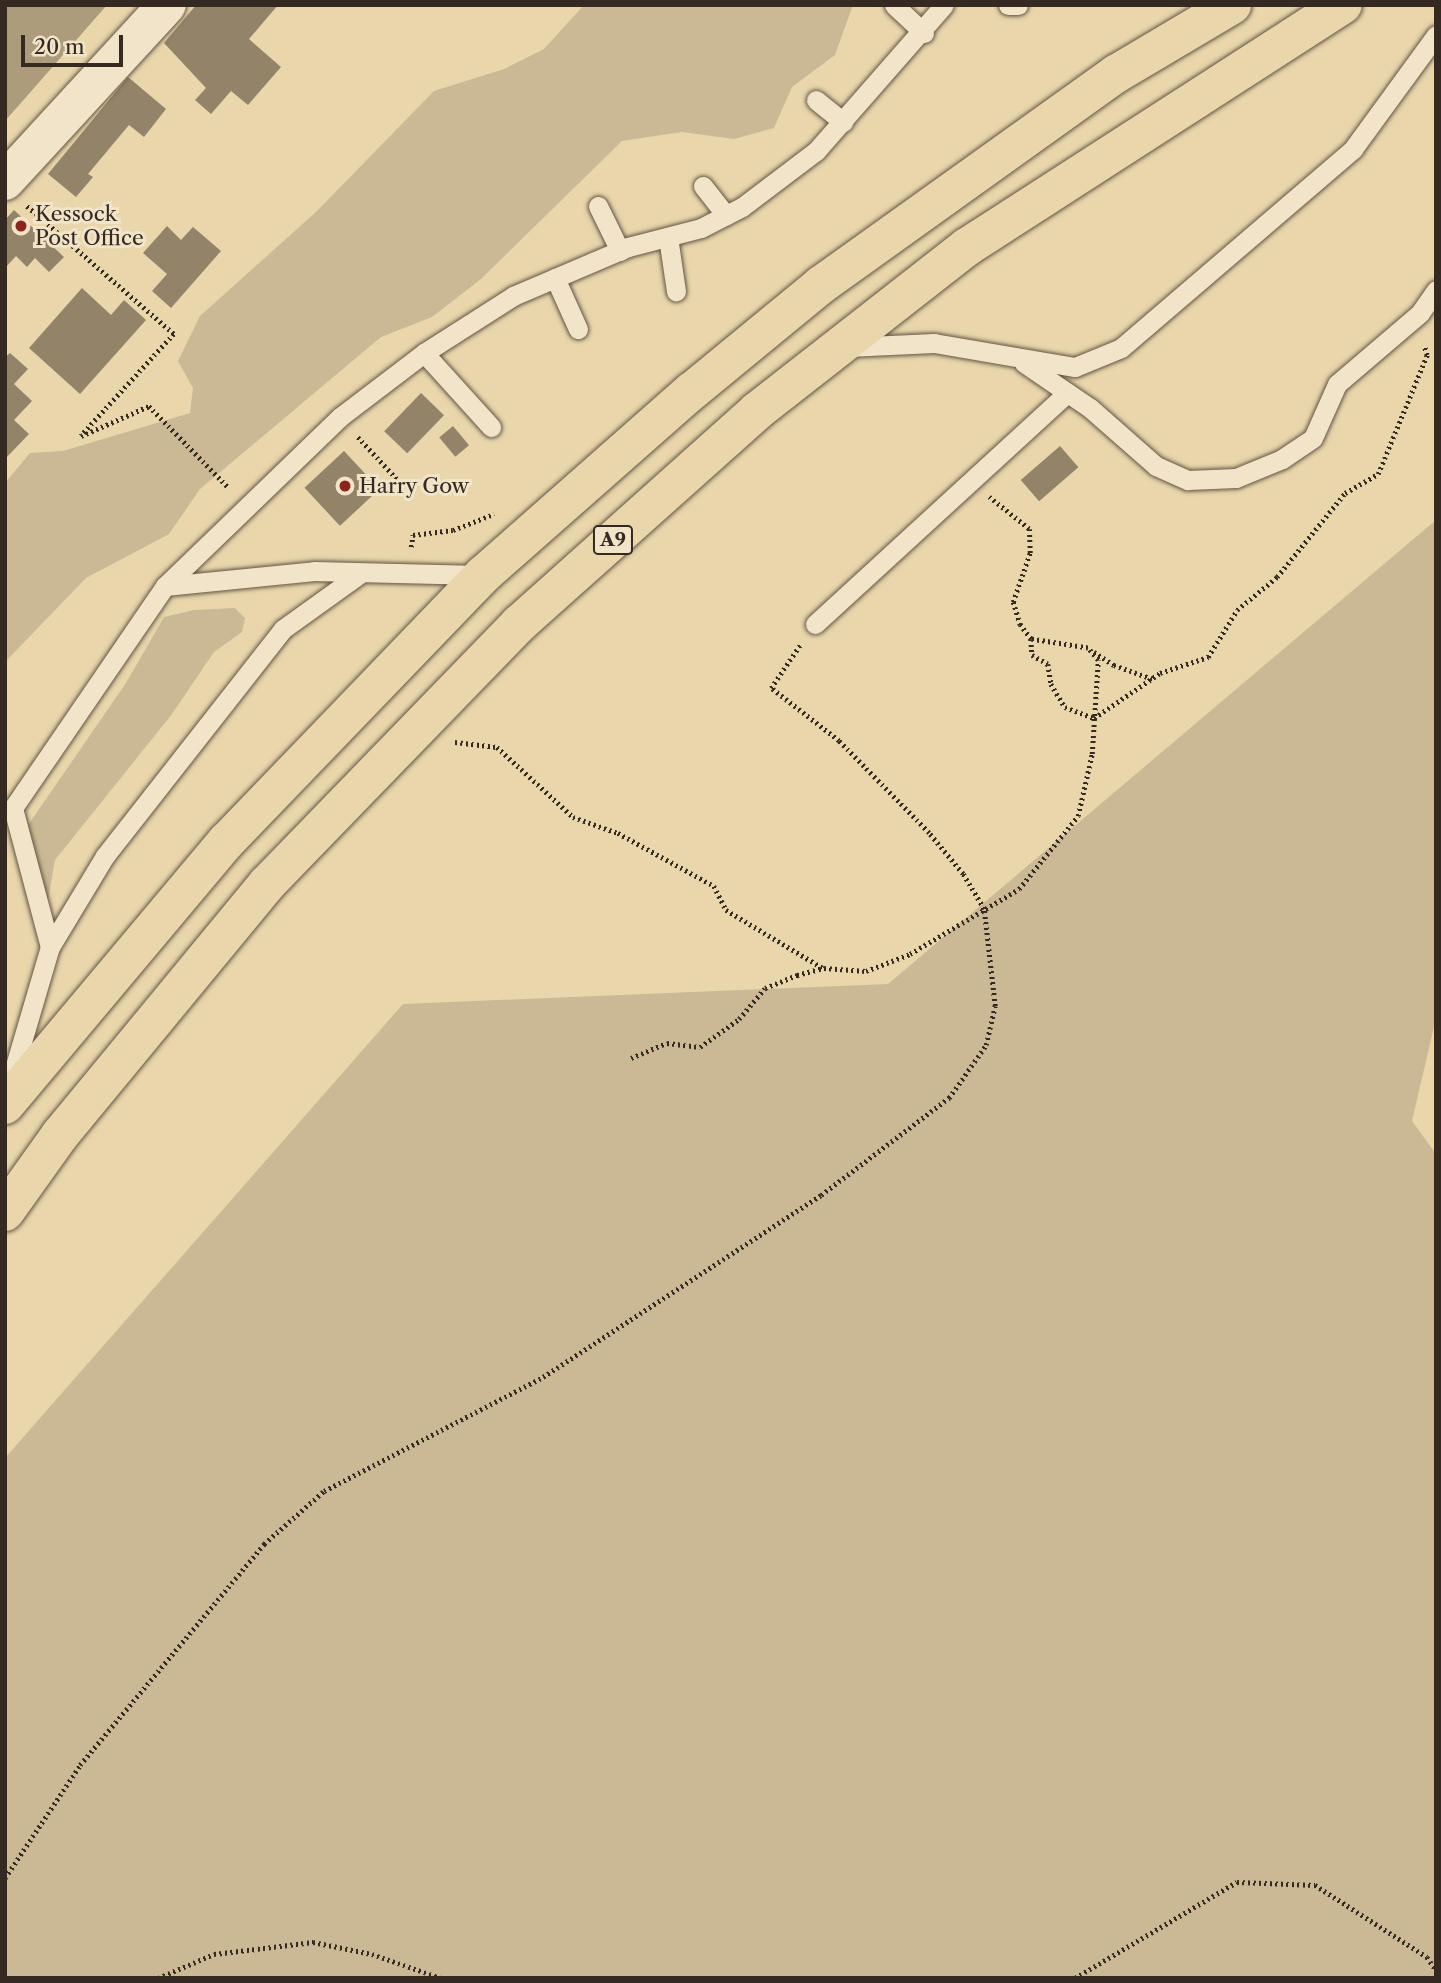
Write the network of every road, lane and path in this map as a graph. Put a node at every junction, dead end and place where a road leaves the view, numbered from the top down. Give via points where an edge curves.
1 (167, 5) edge
2 (894, 5) edge
3 (944, 5) edge
4 (1008, 5) edge
5 (1018, 5) edge
6 (1231, 5) edge
7 (1343, 5) edge
8 (924, 33) junction
9 (1435, 43) edge
10 (816, 100) dead end
11 (843, 122) junction
12 (703, 186) dead end
13 (16, 194) edge
14 (598, 206) dead end
15 (726, 215) junction
16 (668, 237) junction
17 (620, 251) junction
18 (555, 278) junction
19 (1436, 290) edge
20 (677, 291) dead end
21 (1414, 318) junction
22 (578, 329) dead end
23 (835, 348) junction
24 (424, 353) junction
25 (1021, 361) junction
26 (1067, 393) junction
27 (340, 417) junction
28 (491, 427) dead end
29 (970, 482) junction
30 (390, 487) dead end
31 (231, 490) dead end
32 (361, 573) junction
33 (483, 575) junction
34 (165, 586) junction
35 (815, 624) joint
36 (1031, 639) junction
37 (1088, 648) junction
38 (1153, 679) junction
39 (1094, 718) junction
40 (450, 741) dead end
41 (984, 909) junction
42 (50, 947) junction
43 (824, 968) junction
44 (631, 1058) dead end
45 (5, 1103) edge
46 (5, 1212) edge
47 (5, 1878) edge
48 (1436, 1970) edge
49 (158, 1978) edge
50 (441, 1978) edge
51 (1075, 1978) edge

1 - 13 street
2 - 8 lane
3 - 8 lane
4 - 5 lane
6 - 33 highway via 1116,74 821,285 692,391
7 - 23 highway, A9 via 967,247
8 - 11 lane
9 - 25 lane via 1353,149 1121,348 1075,367
10 - 11 lane
11 - 15 lane via 816,151
12 - 15 lane
13 - 31 path via 174,334 80,436 149,406
14 - 17 lane
15 - 16 lane
16 - 17 lane
16 - 20 lane
17 - 18 lane
18 - 22 lane
18 - 24 lane via 513,296
19 - 21 lane
21 - 26 lane via 1337,384 1313,438 1282,459 1236,478 1188,480 1156,466
21 - 38 path via 1427,355 1378,474 1345,493 1277,577 1237,610 1208,657
23 - 25 lane via 934,343
23 - 46 highway, A9 via 757,411 519,624 267,884 60,1135
24 - 27 lane
24 - 28 lane
25 - 26 lane
26 - 29 lane
27 - 30 path via 398,480
27 - 34 lane
29 - 35 lane
29 - 36 path via 1029,529 1030,553 1013,602 1020,625
32 - 33 lane
32 - 34 lane via 314,571
32 - 42 lane via 283,629 105,856
33 - 45 highway via 226,842
34 - 42 lane via 13,808
35 - 41 path via 771,688 839,741 929,833 963,874
36 - 37 path
36 - 39 path via 1032,654 1048,664 1051,684 1065,706
37 - 38 path via 1114,665
37 - 39 path via 1098,660
38 - 39 path
39 - 41 path via 1078,816 1019,888
40 - 43 path via 497,747 573,817 618,833 714,886 726,910
41 - 43 path via 910,954 866,971
41 - 47 path via 995,1006 986,1045 948,1098 821,1195 543,1377 324,1491 264,1544 80,1765
42 - 45 lane
43 - 44 path via 765,988 739,1019 700,1046 667,1043
48 - 51 path via 1427,1957 1315,1885 1237,1882
49 - 50 path via 214,1954 313,1941 372,1954

